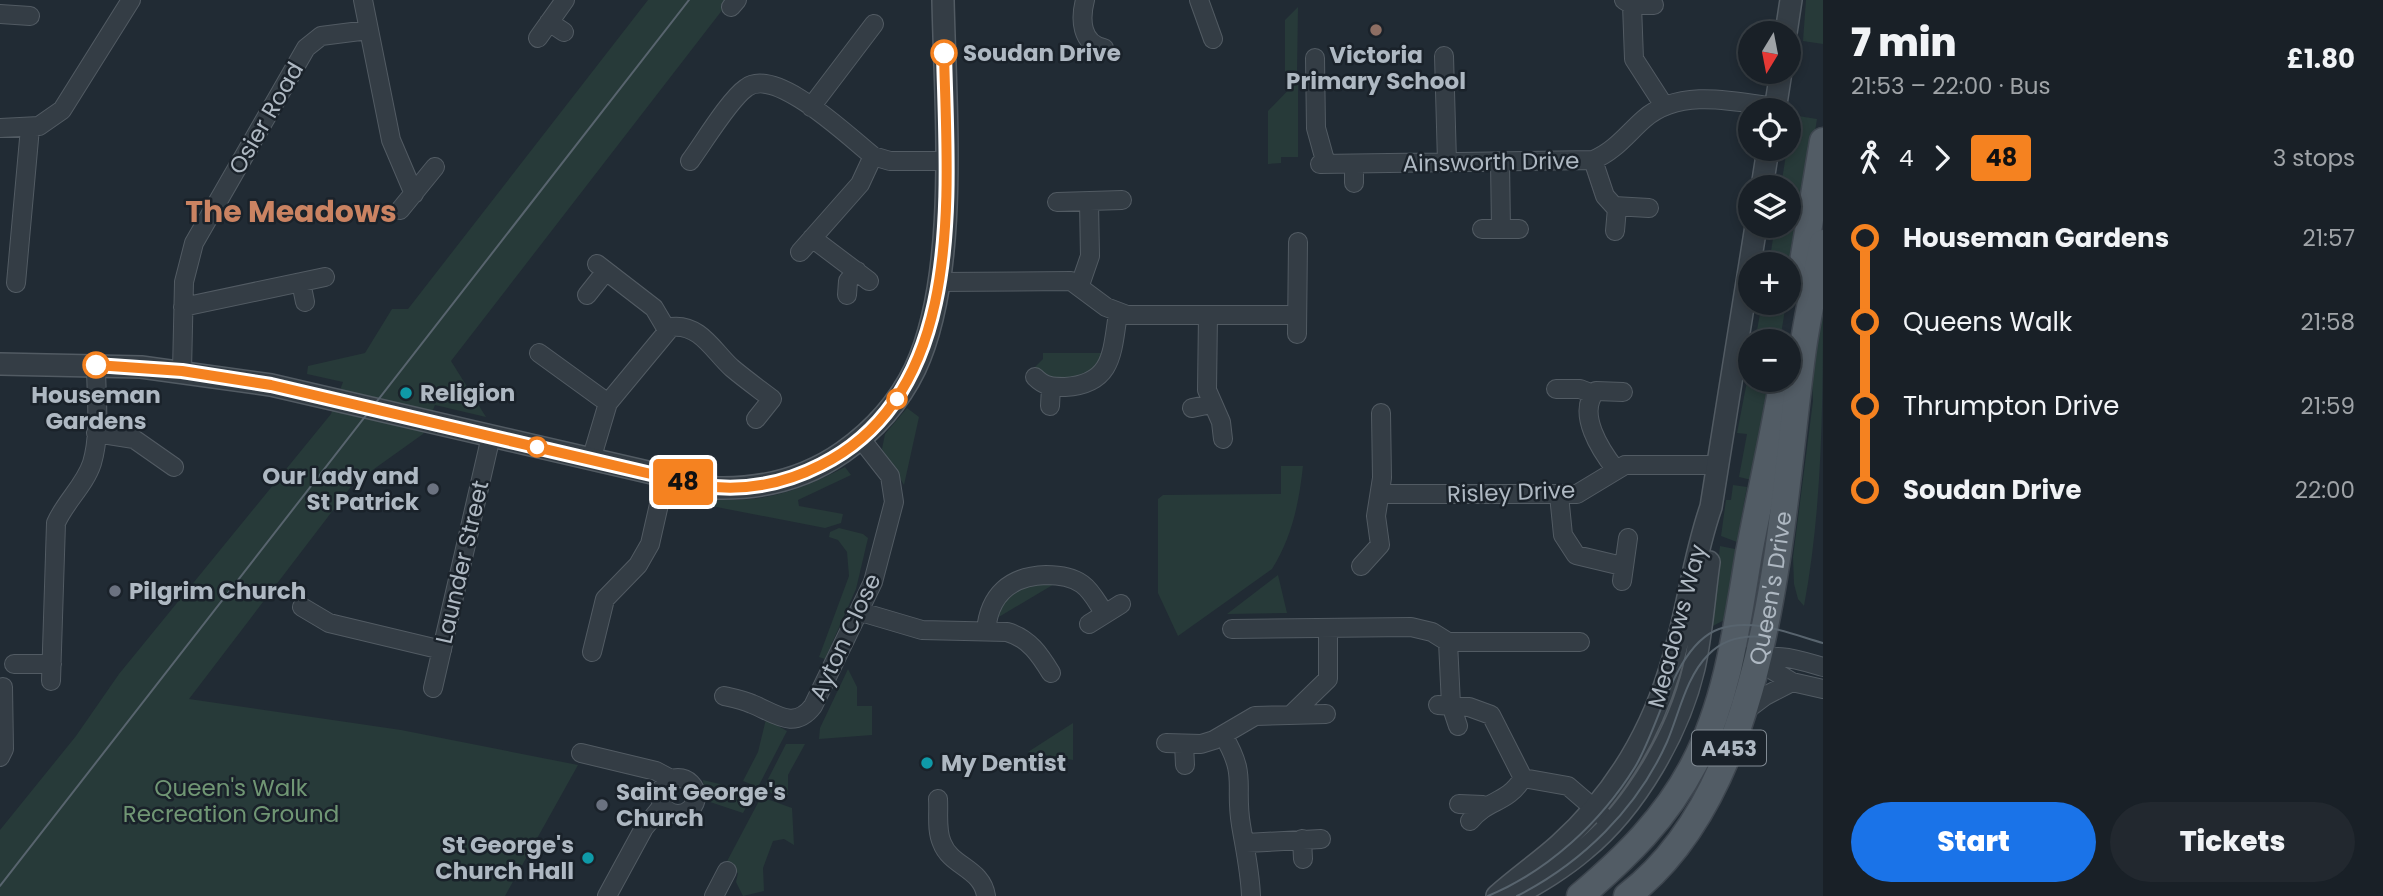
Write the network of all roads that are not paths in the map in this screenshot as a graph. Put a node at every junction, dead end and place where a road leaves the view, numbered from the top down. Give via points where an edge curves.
1 (131, 0) edge
2 (363, 0) edge
3 (565, 0) edge
4 (943, 0) edge
5 (1085, 0) edge
6 (1199, 0) edge
7 (1791, 0) edge
8 (1628, 2) edge
9 (1654, 5) dead end
10 (0, 13) edge
11 (30, 16) dead end
12 (1788, 21) edge
13 (874, 24) dead end
14 (368, 30) junction
15 (538, 38) dead end
16 (1213, 40) dead end
17 (1104, 48) dead end
18 (1444, 56) dead end
19 (1315, 58) dead end
20 (1738, 102) edge
21 (1663, 104) junction
22 (811, 107) junction
23 (0, 128) edge
24 (30, 128) junction
25 (1823, 141) edge
26 (873, 156) junction
27 (1593, 160) junction
28 (691, 161) dead end
29 (945, 161) junction
30 (1447, 162) junction
31 (1500, 162) junction
32 (1354, 164) junction
33 (435, 167) dead end
34 (1354, 183) dead end
35 (414, 194) junction
36 (1122, 200) dead end
37 (1057, 202) dead end
38 (1089, 202) junction
39 (1617, 208) junction
40 (1649, 208) dead end
41 (400, 211) dead end
42 (1482, 229) dead end
43 (1501, 229) junction
44 (1519, 229) dead end
45 (1615, 231) dead end
46 (1754, 238) edge
47 (1298, 242) dead end
48 (1823, 243) edge
49 (325, 277) dead end
50 (301, 282) junction
51 (938, 282) junction
52 (16, 283) dead end
53 (1080, 285) junction
54 (587, 295) dead end
55 (847, 295) dead end
56 (305, 302) dead end
57 (183, 307) junction
58 (1118, 313) junction
59 (1208, 315) junction
60 (1297, 315) junction
61 (1791, 329) edge
62 (667, 330) junction
63 (1297, 334) dead end
64 (539, 353) dead end
65 (0, 364) edge
66 (96, 365) junction
67 (182, 371) junction
68 (1556, 389) dead end
69 (1623, 392) dead end
70 (1781, 392) edge
71 (1593, 394) junction
72 (608, 403) junction
73 (1211, 404) junction
74 (1050, 406) dead end
75 (1192, 408) dead end
76 (1381, 413) dead end
77 (756, 419) dead end
78 (96, 433) junction
79 (491, 436) junction
80 (861, 439) junction
81 (1223, 439) dead end
82 (591, 460) junction
83 (1718, 465) junction
84 (174, 467) dead end
85 (1616, 470) junction
86 (665, 478) junction
87 (1380, 494) junction
88 (1559, 495) junction
89 (1711, 507) junction
90 (1628, 538) dead end
91 (1361, 566) dead end
92 (1121, 604) dead end
93 (302, 607) dead end
94 (1769, 611) junction
95 (861, 612) junction
96 (1105, 614) junction
97 (1089, 624) dead end
98 (1232, 629) dead end
99 (1328, 629) junction
100 (986, 631) junction
101 (1448, 642) junction
102 (1580, 642) dead end
103 (1733, 642) junction
104 (442, 650) junction
105 (592, 652) dead end
106 (1805, 661) junction
107 (1755, 662) junction
108 (13, 664) dead end
109 (1823, 667) edge
110 (1051, 673) dead end
111 (1792, 682) junction
112 (3, 687) dead end
113 (433, 688) dead end
114 (1823, 689) edge
115 (1722, 692) junction
116 (724, 696) dead end
117 (1444, 705) junction
118 (1326, 714) dead end
119 (1291, 715) junction
120 (1741, 715) junction
121 (1458, 726) dead end
122 (1223, 735) junction
123 (582, 753) dead end
124 (0, 757) edge
125 (1185, 765) dead end
126 (1523, 778) junction
127 (671, 779) junction
128 (938, 799) dead end
129 (1459, 804) dead end
130 (1483, 805) junction
131 (662, 806) junction
132 (1594, 807) junction
133 (1470, 821) dead end
134 (1611, 822) junction
135 (1302, 839) junction
136 (1321, 839) dead end
137 (1245, 843) junction
138 (1303, 859) dead end
139 (727, 871) dead end
140 (607, 896) edge
141 (716, 896) edge
142 (986, 896) edge
143 (1251, 896) edge
144 (1497, 896) edge
145 (1514, 896) edge
146 (1580, 896) edge
147 (1627, 896) edge

1 - 24 street via 66,105 50,120
2 - 14 street
3 - 15 street via 556,27
4 - 29 street
5 - 17 street via 1086,36 1091,44
6 - 16 street
7 - 12 street
8 - 9 street
8 - 21 street via 1634,59
10 - 11 street
13 - 22 street
14 - 35 street via 391,140
14 - 57 street, Osier Road via 321,36 306,48 194,243 185,273
18 - 30 street
19 - 32 street, Ainsworth Drive via 1316,128 1323,164
20 - 21 street via 1680,100
21 - 27 street, Ainsworth Drive via 1610,151
22 - 26 street
22 - 28 street via 782,87 770,83 748,86
23 - 24 street
24 - 52 street
25 - 61 main road
26 - 29 street via 890,161
26 - 55 street via 860,184 806,245 863,276 848,281
27 - 31 street, Ainsworth Drive
27 - 39 street via 1605,196
29 - 51 street
30 - 31 street, Ainsworth Drive
30 - 32 street, Ainsworth Drive
31 - 43 street
32 - 34 street
33 - 35 street
35 - 41 street
36 - 38 street
37 - 38 street
38 - 53 street via 1090,257
39 - 40 street
39 - 45 street
42 - 43 street
43 - 44 street
46 - 83 street, Meadows Way
47 - 60 street
48 - 94 main road, Queen's Drive / A453 via 1803,348
49 - 50 street
50 - 56 street
50 - 57 street
51 - 53 street via 1059,281
51 - 80 street via 915,368 892,406
53 - 58 street
54 - 62 street via 602,268 654,308
57 - 67 street, Osier Road
58 - 59 street
58 - 74 street via 1109,362 1098,378 1090,384 1043,382
59 - 60 street
59 - 73 street via 1207,390
60 - 63 street
62 - 72 street
62 - 77 street via 676,326 696,332 772,399
64 - 72 street
65 - 66 street
66 - 67 street
66 - 78 street
67 - 79 street via 271,385
68 - 71 street
69 - 71 street
70 - 103 main road, Queen's Drive / A453
71 - 85 street via 1591,425
72 - 82 street
73 - 75 street
73 - 81 street via 1221,422
76 - 87 street
78 - 84 street via 134,439
78 - 108 street via 90,467 56,523 52,673
79 - 82 street
79 - 104 street, Launder Street
80 - 86 street via 832,460 777,482 717,488
80 - 95 street, Ayton Close via 890,476 894,494
82 - 86 street
83 - 85 street, Risley Drive via 1634,464
83 - 89 street, Meadows Way
85 - 88 street, Risley Drive via 1587,490
86 - 105 street via 650,544 638,565 605,599
87 - 88 street, Risley Drive
87 - 91 street via 1376,516 1379,549
88 - 90 street via 1563,535 1576,555 1622,574
89 - 132 street, Meadows Way via 1678,642 1654,715 1615,785
89 - 134 street, Meadows Way via 1713,537 1694,670 1653,764
92 - 96 street
93 - 104 street via 330,624
94 - 106 street via 1776,639
94 - 107 main road, Queen's Drive / A453
95 - 100 street via 922,630
95 - 116 street, Ayton Close via 813,706 801,718 782,719 749,702
96 - 97 street
96 - 100 street via 1089,590 1070,577 1025,576 998,594
98 - 99 street
99 - 101 street via 1411,627
99 - 119 street via 1328,679
100 - 110 street via 1023,639
101 - 102 street
101 - 117 street
103 - 107 street
103 - 115 main road, Queen's Drive / A453
104 - 113 street, Launder Street
106 - 107 street via 1780,656
106 - 109 street
107 - 111 street
107 - 115 street
107 - 120 main road, Queen's Drive / A453
111 - 114 street
111 - 120 street
112 - 124 street via 4,749
115 - 146 main road, Queen's Drive / A453 via 1694,763 1667,807 1640,843
117 - 121 street
117 - 126 street via 1491,715
118 - 119 street
119 - 122 street via 1255,716
120 - 147 main road, Queen's Drive / A453 via 1702,806 1668,854
122 - 125 street via 1201,744 1175,743
122 - 137 street via 1239,765 1240,824
123 - 127 street
126 - 130 street via 1505,799
126 - 132 street via 1568,786
127 - 131 street via 661,789
127 - 131 street via 692,782 697,798 687,813 677,815
128 - 142 street via 941,842 950,856 981,880
129 - 130 street
130 - 133 street
131 - 140 street via 644,828
132 - 134 street
132 - 144 street, Meadows Way via 1556,848
134 - 145 street, Meadows Way via 1554,874
135 - 136 street
135 - 137 street
135 - 138 street
137 - 143 street
139 - 141 street

